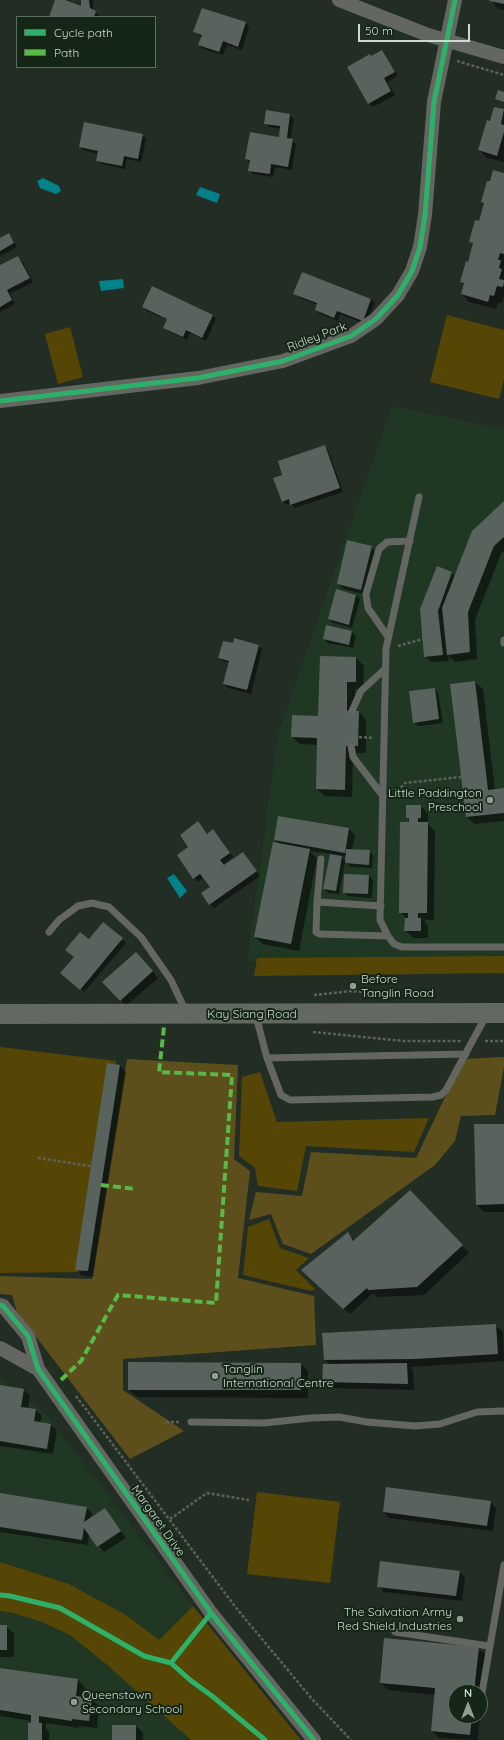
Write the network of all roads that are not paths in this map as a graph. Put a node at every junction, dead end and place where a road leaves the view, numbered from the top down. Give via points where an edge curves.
1 (339, 0) edge
2 (454, 0) edge
3 (447, 40) junction
4 (504, 57) edge
5 (0, 402) edge
6 (419, 498) dead end
7 (410, 541) junction
8 (388, 637) junction
9 (504, 640) edge
10 (504, 643) edge
11 (385, 669) junction
12 (352, 711) dead end
13 (351, 746) dead end
14 (383, 796) junction
15 (321, 858) dead end
16 (317, 902) junction
17 (380, 906) junction
18 (50, 932) dead end
19 (388, 936) junction
20 (504, 947) edge
21 (496, 1013) edge
22 (0, 1014) edge
23 (187, 1014) junction
24 (256, 1014) junction
25 (466, 1054) junction
26 (267, 1058) junction
27 (0, 1305) edge
28 (0, 1348) edge
29 (38, 1369) junction
30 (504, 1411) edge
31 (191, 1422) road end
32 (504, 1565) edge
33 (396, 1632) dead end
34 (490, 1646) junction
35 (483, 1684) edge
36 (314, 1740) edge

1 - 3 street
2 - 3 street, Ridley Park
3 - 4 street
3 - 5 street, Ridley Park via 434,102 420,247 412,271 398,295 376,318 351,336 283,361 198,378
6 - 7 lane
7 - 8 lane
7 - 8 lane via 386,542 378,549 366,594 368,608
8 - 11 lane
9 - 10 lane
11 - 12 lane via 361,691
11 - 14 lane
13 - 14 lane via 353,757
14 - 17 lane
15 - 16 lane
16 - 17 lane
16 - 19 lane via 316,932
17 - 19 lane via 380,920
18 - 23 lane via 59,920 78,906 92,903 109,908 142,937 171,980
19 - 20 lane via 394,944 402,947
21 - 24 street, Kay Siang Road
21 - 25 lane
22 - 23 street, Kay Siang Road
23 - 24 street, Kay Siang Road
24 - 26 lane
25 - 26 lane
25 - 26 lane via 446,1090 432,1097 290,1100 281,1094
27 - 29 street, Margaret Drive via 28,1336
28 - 29 street, Margaret Drive
29 - 36 street, Margaret Drive via 223,1629
30 - 31 lane via 477,1412 440,1424 415,1426 339,1417 264,1423
32 - 34 lane
33 - 34 lane
34 - 35 lane

